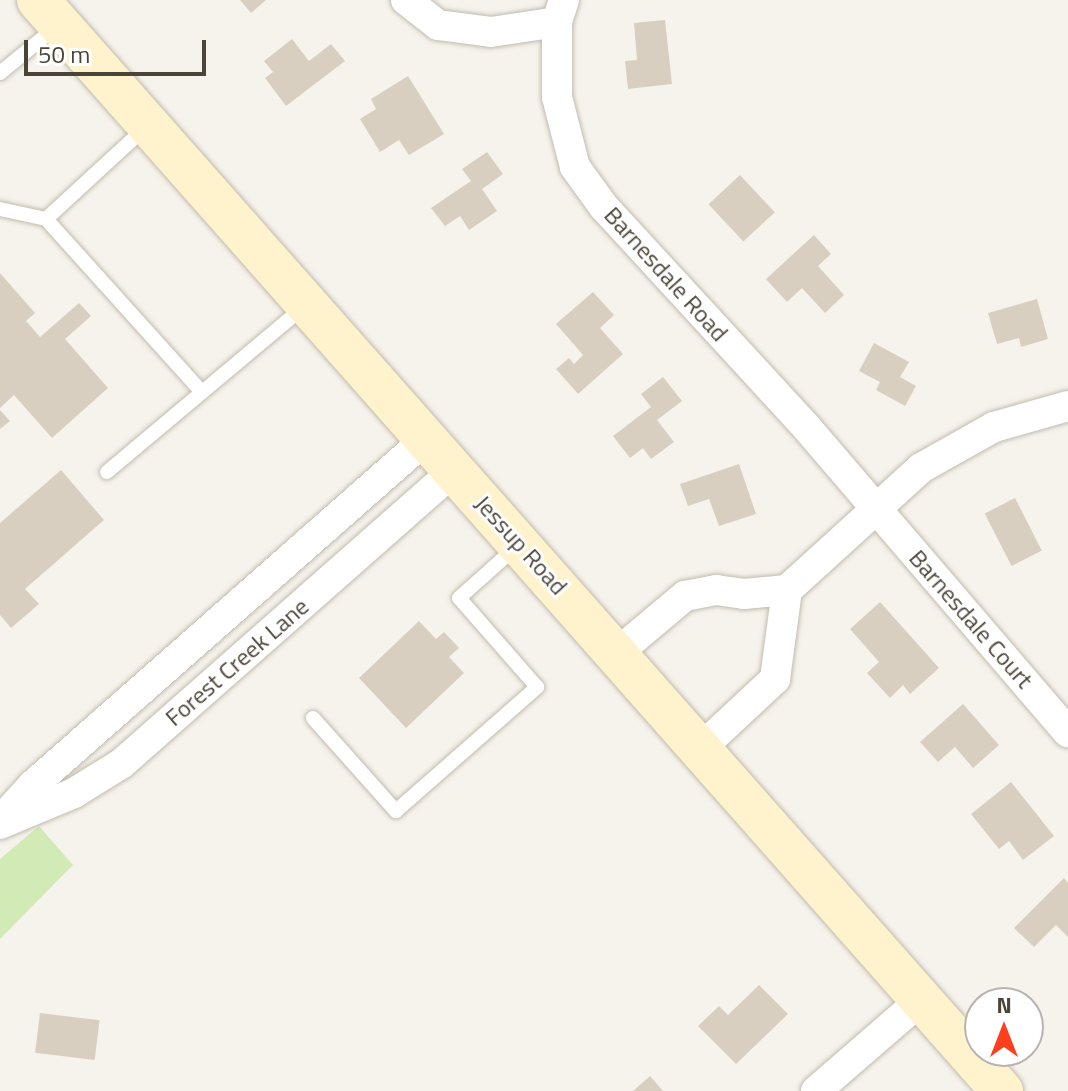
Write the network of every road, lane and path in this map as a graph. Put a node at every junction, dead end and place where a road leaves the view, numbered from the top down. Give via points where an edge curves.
1 (406, 0) edge
2 (561, 11) edge
3 (49, 12) edge
4 (0, 73) edge
5 (148, 125) junction
6 (0, 209) edge
7 (46, 219) junction
8 (306, 305) junction
9 (200, 390) junction
10 (1068, 406) edge
11 (426, 439) junction
12 (454, 470) junction
13 (107, 472) dead end
14 (875, 506) junction
15 (520, 544) junction
16 (787, 590) junction
17 (617, 653) junction
18 (313, 718) dead end
19 (1068, 732) edge
20 (700, 749) junction
21 (0, 823) edge
22 (920, 1001) junction
23 (816, 1091) edge
24 (1002, 1091) edge

1 - 2 street via 438,25 491,32
2 - 14 street, Barnesdale Road via 557,97 575,167 604,207
3 - 4 lane
3 - 5 street, Jessup Road
5 - 7 lane
5 - 8 street, Jessup Road
6 - 7 lane
7 - 9 lane
8 - 9 lane
8 - 11 street, Jessup Road
9 - 13 lane
10 - 14 street via 994,427 921,468
11 - 12 street, Jessup Road
11 - 21 street, Forest Creek Lane via 33,785
12 - 15 street, Jessup Road
12 - 21 street, Forest Creek Lane via 121,764 74,793
14 - 16 street
14 - 19 street, Barnesdale Court
15 - 17 street, Jessup Road
15 - 18 lane via 459,598 537,687 396,811
16 - 17 street via 716,590 685,596
16 - 20 street via 775,679
17 - 20 street, Jessup Road
20 - 22 street, Jessup Road
22 - 23 street
22 - 24 street, Jessup Road

